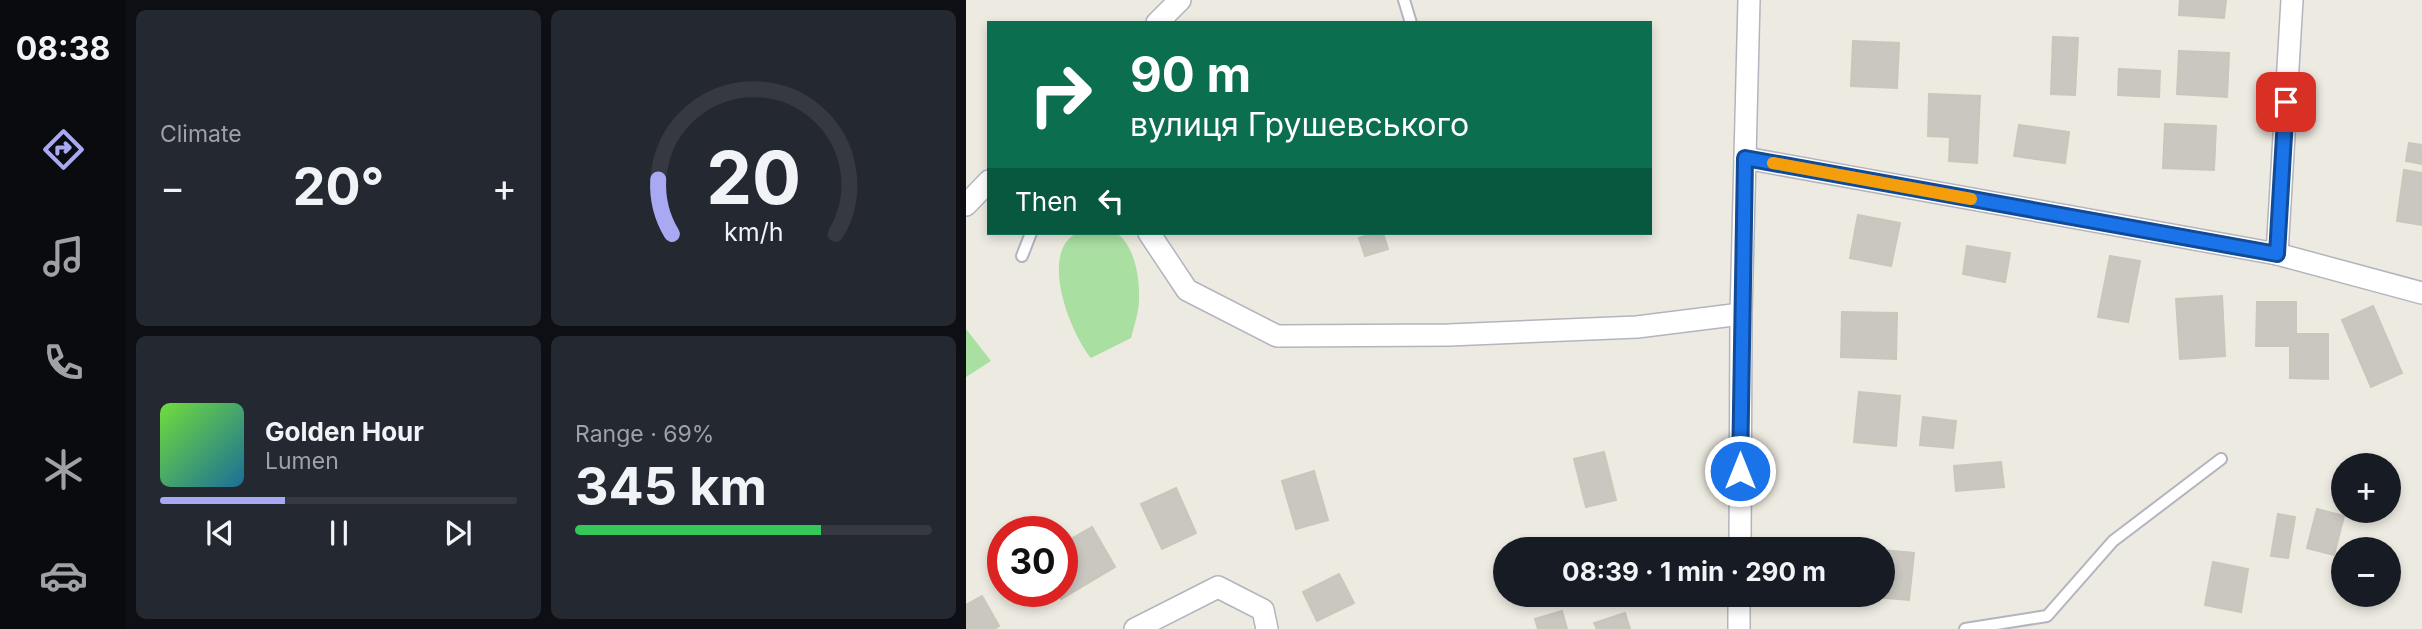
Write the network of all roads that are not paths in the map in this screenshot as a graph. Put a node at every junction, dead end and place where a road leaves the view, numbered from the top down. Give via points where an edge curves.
1 (1180, 0) edge
2 (1404, 0) edge
3 (1749, 0) edge
4 (2292, 0) edge
5 (1159, 21) edge
6 (1410, 21) edge
7 (1745, 158) junction
8 (987, 183) edge
9 (966, 205) edge
10 (1030, 235) edge
11 (1150, 235) edge
12 (2277, 254) junction
13 (1022, 256) dead end
14 (2422, 293) edge
15 (1741, 314) junction
16 (2221, 459) dead end
17 (1740, 537) edge
18 (1740, 607) edge
19 (2047, 616) junction
20 (1135, 629) edge
21 (1267, 629) edge
22 (1739, 629) edge
23 (1965, 629) edge
24 (2046, 629) edge

1 - 5 street
2 - 6 lane
3 - 7 street
4 - 12 street
7 - 12 street
7 - 15 street
8 - 9 street
10 - 13 lane
11 - 15 street via 1187,290 1277,336 1623,327
12 - 14 street
15 - 17 street
16 - 19 lane via 2113,541
18 - 22 street
19 - 23 lane
19 - 24 lane
20 - 21 street via 1218,587 1263,610

